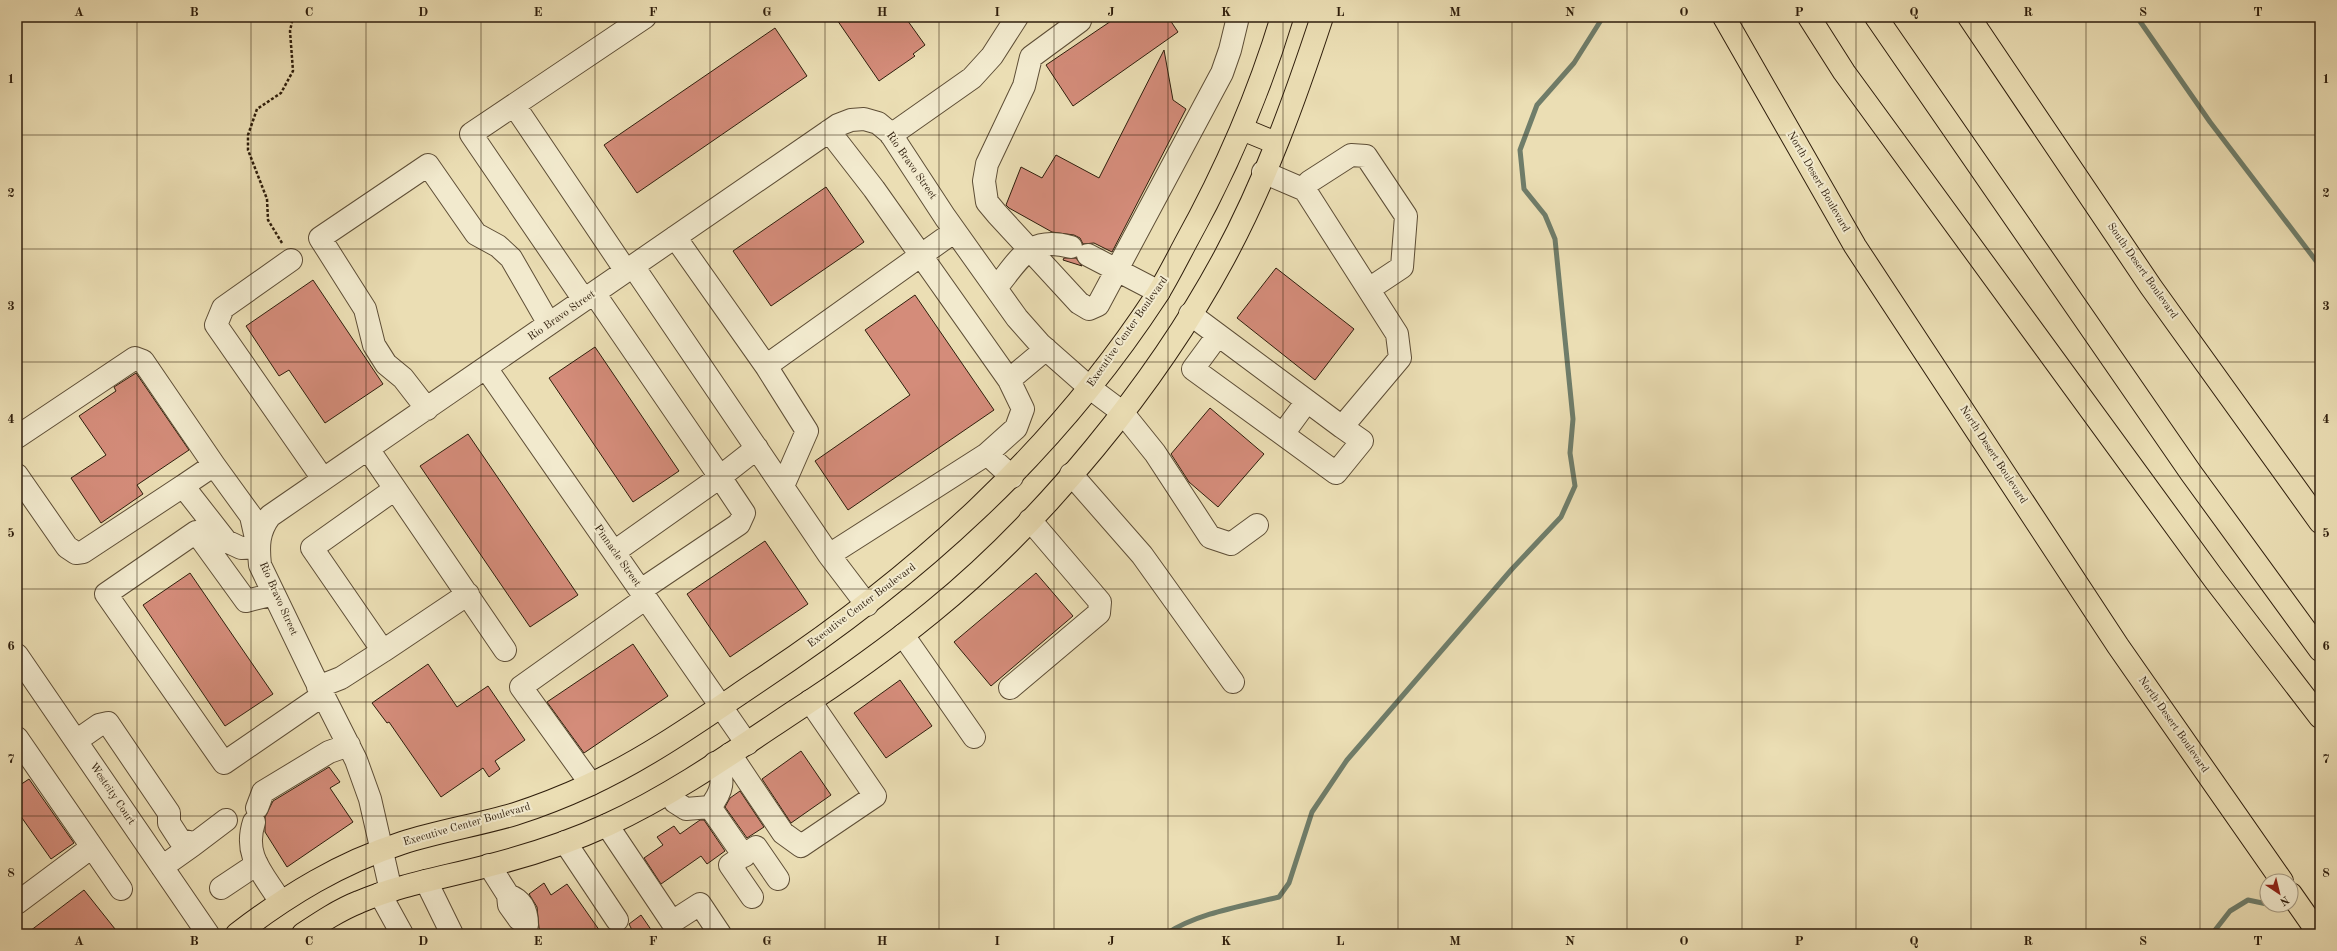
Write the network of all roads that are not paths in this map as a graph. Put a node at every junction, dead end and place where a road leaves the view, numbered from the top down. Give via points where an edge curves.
1 (645, 17) edge
2 (1017, 17) edge
3 (1078, 17) edge
4 (1238, 17) edge
5 (1282, 17) edge
6 (1322, 17) edge
7 (1724, 17) edge
8 (1809, 17) edge
9 (1876, 17) edge
10 (1968, 17) edge
11 (514, 105) junction
12 (1242, 129) junction
13 (829, 131) junction
14 (891, 135) junction
15 (1276, 143) junction
16 (1263, 172) junction
17 (1305, 190) junction
18 (955, 231) junction
19 (675, 237) junction
20 (1029, 248) junction
21 (920, 256) junction
22 (291, 260) road end
23 (629, 269) junction
24 (1116, 271) junction
25 (996, 288) junction
26 (1369, 289) junction
27 (1159, 292) junction
28 (589, 297) junction
29 (1190, 314) junction
30 (549, 324) junction
31 (1218, 335) junction
32 (1046, 349) junction
33 (766, 366) junction
34 (486, 368) junction
35 (1009, 380) junction
36 (1090, 388) junction
37 (1307, 401) junction
38 (427, 409) junction
39 (1122, 412) junction
40 (1342, 427) junction
41 (1283, 434) junction
42 (17, 437) edge
43 (757, 448) junction
44 (368, 449) junction
45 (987, 454) junction
46 (214, 464) junction
47 (1072, 474) junction
48 (17, 475) edge
49 (720, 477) junction
50 (1012, 477) junction
51 (323, 480) junction
52 (183, 486) junction
53 (783, 486) junction
54 (395, 489) junction
55 (1030, 520) junction
56 (2320, 522) edge
57 (1257, 525) dead end
58 (258, 547) junction
59 (614, 552) junction
60 (829, 555) junction
61 (274, 594) junction
62 (468, 594) junction
63 (643, 594) junction
64 (867, 605) junction
65 (903, 635) junction
66 (506, 650) dead end
67 (2320, 650) edge
68 (383, 651) junction
69 (17, 655) edge
70 (1233, 682) dead end
71 (1010, 688) dead end
72 (320, 691) junction
73 (810, 701) junction
74 (721, 706) junction
75 (2320, 717) edge
76 (974, 737) dead end
77 (17, 738) edge
78 (76, 741) junction
79 (349, 745) junction
80 (730, 754) junction
81 (590, 784) junction
82 (669, 793) junction
83 (710, 806) junction
84 (256, 815) junction
85 (226, 820) junction
86 (607, 825) junction
87 (565, 842) junction
88 (191, 844) junction
89 (92, 847) junction
90 (381, 850) junction
91 (744, 856) junction
92 (257, 864) junction
93 (489, 866) junction
94 (162, 867) junction
95 (2277, 873) edge
96 (778, 879) dead end
97 (426, 881) junction
98 (221, 888) dead end
99 (121, 890) dead end
100 (385, 893) junction
101 (752, 897) dead end
102 (280, 901) junction
103 (17, 903) edge
104 (2299, 905) edge
105 (617, 920) dead end
106 (530, 930) edge
107 (208, 934) edge
108 (237, 934) edge
109 (304, 934) edge
110 (402, 934) edge
111 (452, 934) edge
112 (720, 934) edge
113 (2319, 934) edge

1 - 11 street
2 - 14 street via 992,56 972,78
3 - 20 street via 1080,21 1031,57 1024,86 987,164 984,181 987,202
4 - 24 street via 1222,72
5 - 12 main road, Executive Center Boulevard via 1267,66
6 - 15 main road via 1299,87
7 - 95 main road, North Desert Boulevard via 1770,101 1860,252 2118,646
8 - 75 main road via 1844,72 2214,579
9 - 67 main road via 2195,479
10 - 56 main road, South Desert Boulevard via 2151,287
11 - 23 street
11 - 28 street via 471,134
12 - 15 main road
12 - 27 main road, Executive Center Boulevard via 1215,191
13 - 14 street, Rio Bravo Street via 851,120 864,119 878,122
13 - 19 street, Rio Bravo Street
13 - 21 street via 874,189
14 - 18 street, Rio Bravo Street
15 - 16 main road
16 - 17 street
16 - 29 main road via 1225,257
17 - 26 street
17 - 26 street via 1309,182 1351,155 1366,156 1406,216 1402,267
18 - 21 street
18 - 25 street, Rio Bravo Street
19 - 23 street, Rio Bravo Street
19 - 33 street
20 - 24 street via 1055,243 1079,251
20 - 24 street via 1079,303 1089,309 1098,305
20 - 25 street
21 - 33 street
21 - 35 street
22 - 51 street via 223,308 216,325
23 - 28 street, Rio Bravo Street
23 - 43 street
24 - 27 street
25 - 32 street, Rio Bravo Street via 1017,318
26 - 40 street via 1397,334 1400,358
27 - 36 main road, Executive Center Boulevard
28 - 30 street, Rio Bravo Street
28 - 49 street
29 - 31 street
29 - 39 main road via 1144,384
30 - 34 street, Rio Bravo Street
30 - 38 street via 511,258 498,246 476,234 428,165 320,238 365,309 378,352 386,364 403,378
31 - 37 street
31 - 41 street via 1193,369
32 - 35 street
32 - 36 street, Rio Bravo Street
33 - 53 street via 807,431
34 - 38 street, Rio Bravo Street
34 - 59 street, Pinnacle Street
35 - 45 street via 1023,409 1016,428
36 - 39 street, Rio Bravo Street
36 - 50 main road, Executive Center Boulevard
37 - 40 street
37 - 41 street
38 - 44 street, Rio Bravo Street
39 - 47 main road
39 - 57 street, Rio Bravo Street via 1155,453 1210,537 1231,544
40 - 41 street via 1362,441 1336,472
42 - 46 street via 135,358 143,361
43 - 49 street
43 - 53 street
44 - 51 street, Rio Bravo Street
44 - 54 street
45 - 50 street
45 - 60 street
46 - 52 street
46 - 58 street via 251,516
47 - 55 main road
47 - 70 street via 1142,555
48 - 52 street via 67,547 76,553 83,552
49 - 59 street
49 - 63 street via 744,513 739,524
50 - 64 main road, Executive Center Boulevard via 953,534
51 - 58 street, Rio Bravo Street via 270,516 261,531
52 - 58 street via 226,541 241,548
53 - 60 street
54 - 62 street
54 - 68 street via 312,548
55 - 65 main road via 960,588
55 - 71 street via 1100,602 1099,613
58 - 61 street, Rio Bravo Street via 260,565
59 - 63 street, Pinnacle Street
60 - 64 street
61 - 72 street, Rio Bravo Street
61 - 72 street via 246,601 196,532 106,594 224,763
62 - 66 street
62 - 68 street
63 - 74 street, Pinnacle Street
63 - 81 street via 521,687
64 - 74 main road, Executive Center Boulevard
65 - 73 main road
65 - 76 street
68 - 72 street
69 - 78 street, Westcity Court
72 - 79 street, Rio Bravo Street
73 - 80 main road
73 - 80 street via 875,796 801,846 782,833
74 - 80 street, Pinnacle Street
74 - 81 main road, Executive Center Boulevard via 663,746
77 - 89 street
78 - 88 street via 99,725 108,723 169,813 178,815 191,833
78 - 94 street, Westcity Court
79 - 84 street via 330,752
79 - 90 street, Rio Bravo Street via 370,799
80 - 82 main road
80 - 83 street via 721,772 722,786 719,797
81 - 90 main road, Executive Center Boulevard via 516,813
82 - 83 street via 675,802 686,809 697,810
82 - 86 main road
83 - 91 street
84 - 85 street
84 - 85 street
84 - 92 street via 251,854
85 - 88 street
86 - 87 main road
86 - 112 street via 672,922 700,904
87 - 93 main road
87 - 105 street
88 - 94 street
89 - 99 street
89 - 103 street
90 - 100 street, Rio Bravo Street
90 - 102 main road, Executive Center Boulevard via 344,865
91 - 96 street via 756,847
91 - 101 street via 730,865
92 - 98 street
92 - 102 street
93 - 97 main road
93 - 106 street via 508,895 508,904
94 - 107 street, Westcity Court
97 - 100 main road
97 - 111 street
100 - 109 main road via 334,914
100 - 110 street, Rio Bravo Street
102 - 108 main road, Executive Center Boulevard
104 - 113 main road

